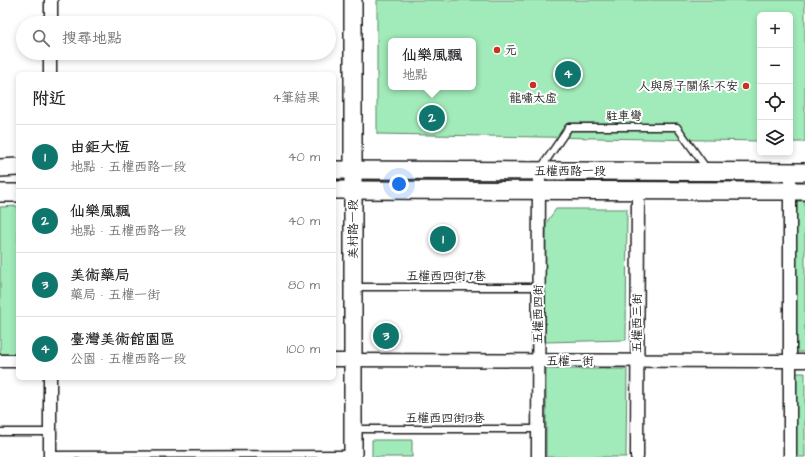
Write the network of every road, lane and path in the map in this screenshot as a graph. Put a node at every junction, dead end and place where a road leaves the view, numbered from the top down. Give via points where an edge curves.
1 (51, 0) edge
2 (353, 0) edge
3 (51, 16) edge
4 (50, 60) edge
5 (50, 72) edge
6 (16, 167) edge
7 (0, 168) edge
8 (336, 170) edge
9 (352, 170) junction
10 (539, 170) junction
11 (710, 172) junction
12 (798, 172) edge
13 (336, 190) edge
14 (352, 190) junction
15 (539, 190) junction
16 (638, 190) junction
17 (798, 191) edge
18 (0, 193) edge
19 (16, 193) edge
20 (353, 287) junction
21 (538, 287) junction
22 (336, 360) edge
23 (353, 360) junction
24 (0, 361) edge
25 (16, 361) edge
26 (538, 361) junction
27 (637, 361) junction
28 (790, 361) junction
29 (805, 361) edge
30 (50, 380) edge
31 (353, 429) junction
32 (538, 429) junction
33 (0, 432) edge
34 (50, 432) junction
35 (50, 456) edge
36 (353, 456) edge
37 (538, 457) edge
38 (637, 457) edge
39 (790, 457) edge

1 - 3 street
2 - 9 main road, 美村路一段
4 - 5 street
6 - 7 main road
8 - 9 main road, 五權西路一段
9 - 10 main road, 五權西路一段
9 - 14 main road, 美村路一段
10 - 11 main road, 五權西路一段
10 - 11 lane, 駐車彎 via 569,127 677,127
10 - 15 street, 五權西四街
11 - 12 main road, 五權西路一段
12 - 17 street
13 - 14 main road, 五權西路一段
14 - 15 main road, 五權西路一段
14 - 20 main road, 美村路一段
15 - 16 main road, 五權西路一段
15 - 21 street, 五權西四街
16 - 17 main road, 五權西路一段
16 - 27 street, 五權西三街
17 - 28 street
18 - 19 main road
20 - 21 lane, 五權西四街7巷
20 - 23 main road, 美村路一段
21 - 26 street, 五權西四街
22 - 23 street, 五權一街
23 - 26 street, 五權一街
23 - 31 main road, 美村路一段
24 - 25 street
26 - 27 street, 五權一街
26 - 32 street, 五權西四街
27 - 28 street, 五權一街
27 - 38 street, 五權西三街
28 - 29 street, 五權一街
28 - 39 street
30 - 34 street
31 - 32 lane, 五權西四街13巷
31 - 36 main road, 美村路一段
32 - 37 street, 五權西四街
33 - 34 lane
34 - 35 street
35 - 36 lane

